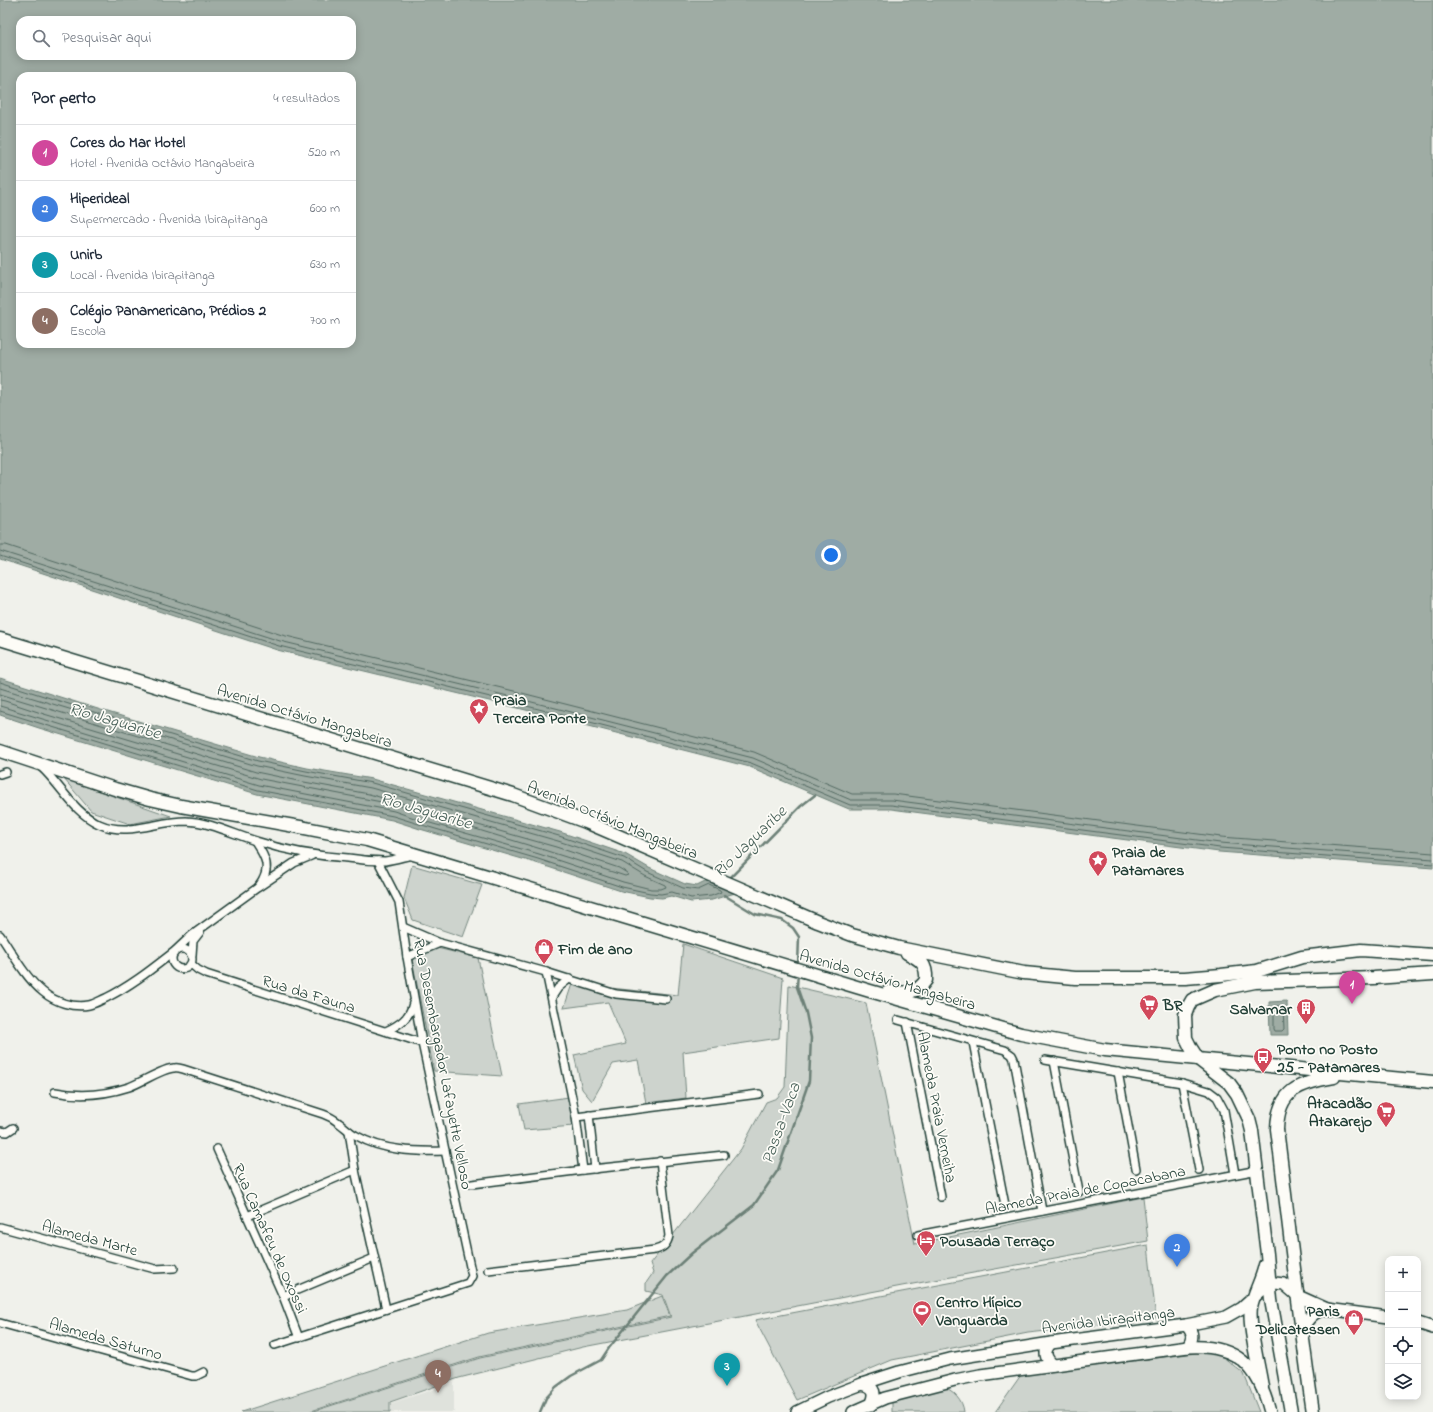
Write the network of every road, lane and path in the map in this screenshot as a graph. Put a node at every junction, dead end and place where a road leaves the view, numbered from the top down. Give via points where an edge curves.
1 (0, 639) edge
2 (0, 751) edge
3 (36, 763) junction
4 (255, 841) junction
5 (418, 854) junction
6 (313, 855) junction
7 (378, 860) junction
8 (257, 888) junction
9 (403, 927) junction
10 (202, 928) junction
11 (0, 935) edge
12 (440, 943) junction
13 (899, 948) junction
14 (176, 951) junction
15 (192, 955) junction
16 (1433, 955) edge
17 (407, 957) junction
18 (191, 964) junction
19 (546, 972) junction
20 (1433, 974) edge
21 (569, 979) junction
22 (870, 991) junction
23 (552, 997) junction
24 (666, 999) dead end
25 (414, 1001) junction
26 (898, 1020) dead end
27 (907, 1022) junction
28 (386, 1031) junction
29 (973, 1042) junction
30 (422, 1043) junction
31 (1198, 1059) junction
32 (1045, 1060) dead end
33 (1054, 1061) junction
34 (1118, 1072) junction
35 (1348, 1074) junction
36 (1433, 1082) edge
37 (1182, 1084) junction
38 (56, 1092) dead end
39 (759, 1094) dead end
40 (588, 1115) junction
41 (576, 1117) junction
42 (13, 1128) dead end
43 (0, 1131) edge
44 (349, 1131) junction
45 (217, 1149) dead end
46 (445, 1151) junction
47 (724, 1155) dead end
48 (660, 1162) junction
49 (595, 1169) junction
50 (1136, 1169) dead end
51 (355, 1170) junction
52 (583, 1170) junction
53 (1199, 1170) dead end
54 (1258, 1170) junction
55 (1235, 1174) junction
56 (472, 1184) dead end
57 (1079, 1192) dead end
58 (941, 1197) dead end
59 (1005, 1205) dead end
60 (1042, 1211) junction
61 (247, 1216) junction
62 (0, 1227) edge
63 (918, 1235) dead end
64 (1268, 1254) junction
65 (374, 1258) junction
66 (174, 1268) dead end
67 (488, 1270) dead end
68 (1270, 1285) junction
69 (283, 1296) junction
70 (1298, 1296) junction
71 (1254, 1298) junction
72 (386, 1309) junction
73 (1327, 1309) junction
74 (1385, 1317) edge
75 (0, 1323) edge
76 (1421, 1324) edge
77 (1186, 1325) junction
78 (1433, 1328) edge
79 (1301, 1330) junction
80 (299, 1338) junction
81 (1051, 1343) junction
82 (275, 1345) dead end
83 (1188, 1347) junction
84 (1053, 1365) junction
85 (204, 1372) dead end
86 (862, 1384) junction
87 (1262, 1387) junction
88 (871, 1405) junction
89 (797, 1412) edge
90 (853, 1412) edge
91 (1270, 1412) edge
92 (1291, 1412) edge
93 (1313, 1412) edge

1 - 13 main road, Avenida Octávio Mangabeira via 513,795 586,822 818,922
2 - 3 main road, Avenida Octávio Mangabeira
3 - 4 street via 79,810 99,824 124,830 186,821
3 - 5 main road, Avenida Octávio Mangabeira via 150,799 340,834
4 - 6 street
4 - 8 street via 267,864 264,879
5 - 7 street via 386,861
5 - 22 main road, Avenida Octávio Mangabeira
6 - 7 street
6 - 8 street via 294,863
7 - 9 street, Rua Desembargador Lafayette Velloso via 399,902
8 - 10 street
9 - 12 street
9 - 17 street, Rua Desembargador Lafayette Velloso
10 - 14 street
10 - 15 street via 193,941
11 - 14 street via 42,991 53,999 77,1006 90,1005 113,994
12 - 17 street
12 - 19 street
13 - 16 main road, Avenida Octávio Mangabeira via 1024,973 1106,978 1185,978 1250,972 1302,957 1361,950
13 - 22 main road via 915,957 925,967 926,980 923,985 911,992
14 - 15 street via 187,949
14 - 18 street via 172,962 177,968 186,968
15 - 18 street
17 - 25 street, Rua Desembargador Lafayette Velloso
18 - 28 street, Rua da Fauna via 206,974
19 - 21 street
19 - 23 street
20 - 31 main road via 1255,982 1215,990 1192,1000 1185,1015 1186,1038
21 - 23 street
21 - 24 street via 616,994
22 - 31 main road, Avenida Octávio Mangabeira via 1021,1034 1105,1050
23 - 41 street
25 - 28 street via 408,1017
25 - 30 street, Rua Desembargador Lafayette Velloso
26 - 27 street
27 - 29 street
27 - 58 street, Alameda Praia Verneiha
28 - 30 street, Rua da Fauna
29 - 59 street
29 - 60 street via 1005,1050 1014,1058
30 - 46 street, Rua Desembargador Lafayette Velloso
31 - 35 main road, Avenida Octávio Mangabeira
31 - 54 main road via 1229,1083 1237,1094 1249,1119
32 - 33 street
33 - 34 street
33 - 57 street
34 - 37 street
34 - 50 street
35 - 36 main road, Avenida Octávio Mangabeira
35 - 70 main road via 1298,1087 1283,1101 1279,1110 1277,1129
37 - 53 street
37 - 55 street via 1209,1092 1222,1104
38 - 44 street via 71,1095 99,1094 128,1087 165,1069 183,1069 323,1114
39 - 40 street
40 - 41 street
40 - 49 street
41 - 52 street
42 - 43 street via 7,1132
44 - 46 street via 358,1137 407,1151
44 - 51 street
45 - 61 street, Rua Camafeu de Oxossi
46 - 72 street, Rua Desembargador Lafayette Velloso via 472,1276 468,1283
47 - 48 street
48 - 49 street
48 - 67 street via 669,1236 662,1248
49 - 52 street
51 - 61 street
51 - 65 street
52 - 56 street
54 - 55 street, Alameda Praia de Copacabana
54 - 64 main road
55 - 60 street, Alameda Praia de Copacabana
60 - 63 street, Alameda Praia de Copacabana
61 - 69 street, Rua Camafeu de Oxossi
62 - 66 street, Alameda Marte via 154,1269
64 - 68 main road
64 - 71 main road
65 - 69 street
65 - 72 street
68 - 70 main road via 1284,1284
68 - 71 main road, Avenida Ibirapitanga
68 - 92 main road
69 - 80 street, Rua Camafeu de Oxossi
70 - 73 main road
70 - 79 main road
71 - 77 main road, Avenida Ibirapitanga via 1226,1317
71 - 87 main road via 1251,1326
72 - 80 street
73 - 74 main road
73 - 79 main road via 1312,1314
75 - 85 street, Alameda Saturno via 192,1376
76 - 78 main road
77 - 81 main road, Avenida Ibirapitanga
77 - 83 main road via 1193,1335
79 - 93 main road
80 - 82 street
81 - 84 main road via 1045,1354
81 - 86 main road, Avenida Ibirapitanga via 950,1358
83 - 84 main road
83 - 87 main road via 1213,1347 1230,1352 1248,1368
84 - 88 main road via 926,1386
86 - 88 main road via 872,1389 874,1396
86 - 89 main road, Avenida Ibirapitanga
87 - 91 main road
88 - 90 main road

